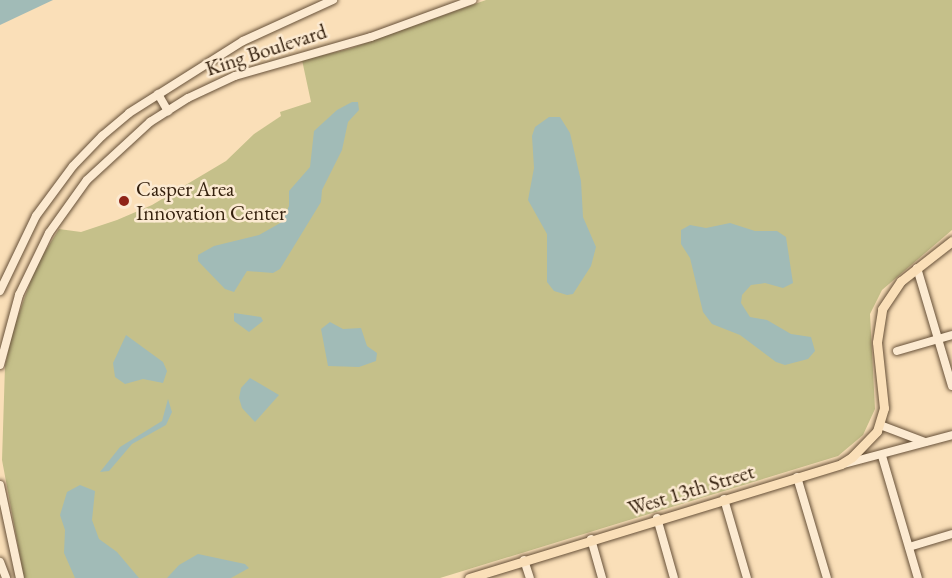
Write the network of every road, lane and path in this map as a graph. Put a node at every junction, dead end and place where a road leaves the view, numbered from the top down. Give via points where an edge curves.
1 (333, 0) edge
2 (472, 0) edge
3 (158, 94) junction
4 (168, 111) junction
5 (952, 241) edge
6 (917, 268) junction
7 (0, 291) edge
8 (952, 335) edge
9 (938, 339) junction
10 (897, 351) dead end
11 (0, 365) edge
12 (952, 386) edge
13 (880, 425) junction
14 (952, 435) edge
15 (925, 442) junction
16 (882, 456) junction
17 (841, 464) junction
18 (797, 477) junction
19 (0, 485) edge
20 (724, 499) junction
21 (657, 518) junction
22 (952, 534) edge
23 (591, 539) junction
24 (909, 547) junction
25 (524, 560) junction
26 (0, 562) edge
27 (6, 578) edge
28 (20, 578) edge
29 (469, 578) edge
30 (530, 578) edge
31 (602, 578) edge
32 (674, 578) edge
33 (747, 578) edge
34 (827, 578) edge
35 (918, 578) edge

1 - 3 street, King Boulevard via 243,41
2 - 4 street, King Boulevard via 371,37 235,76
3 - 4 street
3 - 7 street, King Boulevard via 129,113 73,166 31,225
4 - 11 street, King Boulevard via 106,160 62,211 19,295
5 - 6 main road
6 - 9 street
6 - 13 main road via 891,293 878,326 885,392
8 - 9 street
9 - 10 street
9 - 12 street
13 - 15 street
13 - 17 main road via 866,446
14 - 15 street, West 13th Street
15 - 16 street, West 13th Street
16 - 17 street, West 13th Street
16 - 24 street
17 - 18 main road, West 13th Street
18 - 20 main road, West 13th Street
18 - 34 street
19 - 28 street
20 - 21 main road, West 13th Street
20 - 33 street
21 - 23 main road, West 13th Street
21 - 32 street
22 - 24 street
23 - 25 main road, West 13th Street
23 - 31 street
24 - 35 street
25 - 29 main road, West 13th Street
25 - 30 street
26 - 27 street

